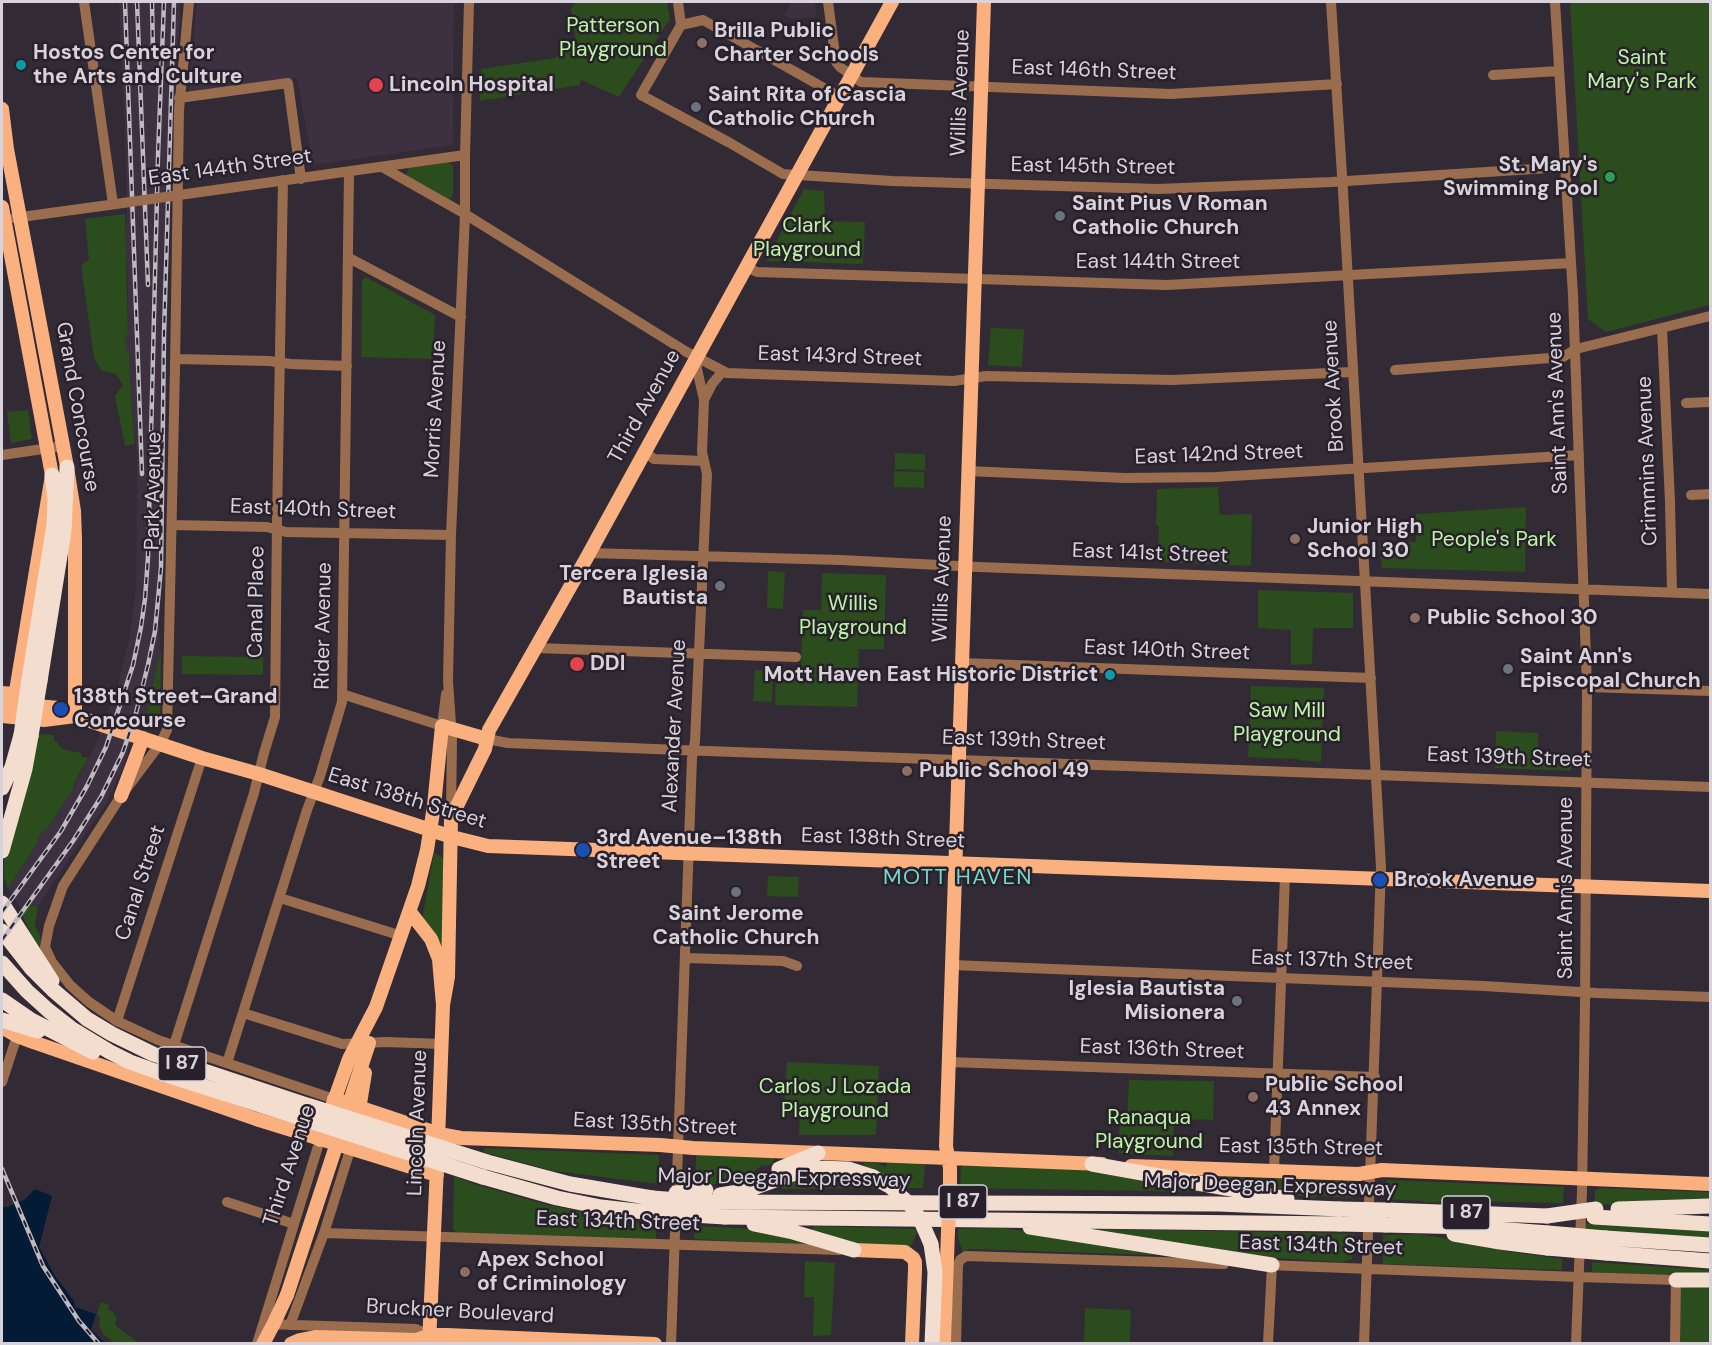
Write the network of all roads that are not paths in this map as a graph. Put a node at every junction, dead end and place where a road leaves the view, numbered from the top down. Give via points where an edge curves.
1 (84, 2) edge
2 (189, 2) edge
3 (469, 2) edge
4 (678, 2) edge
5 (828, 2) edge
6 (892, 2) edge
7 (984, 2) edge
8 (1331, 2) edge
9 (1555, 2) edge
10 (681, 24) junction
11 (1559, 71) junction
12 (1493, 75) dead end
13 (851, 76) junction
14 (1337, 84) junction
15 (982, 87) junction
16 (840, 97) junction
17 (179, 98) junction
18 (2, 109) edge
19 (465, 155) junction
20 (382, 167) junction
21 (1565, 167) junction
22 (349, 172) junction
23 (797, 175) junction
24 (301, 179) junction
25 (283, 180) junction
26 (1342, 181) junction
27 (979, 183) junction
28 (175, 196) junction
29 (114, 204) junction
30 (465, 213) junction
31 (2, 215) edge
32 (21, 217) junction
33 (349, 258) junction
34 (1571, 263) junction
35 (746, 267) junction
36 (1347, 276) junction
37 (975, 279) junction
38 (1710, 316) edge
39 (461, 317) junction
40 (1662, 328) junction
41 (1576, 349) junction
42 (697, 357) junction
43 (176, 359) junction
44 (280, 363) junction
45 (347, 366) junction
46 (1395, 369) dead end
47 (723, 371) junction
48 (1353, 372) junction
49 (972, 378) junction
50 (704, 400) junction
51 (1710, 402) edge
52 (1686, 403) dead end
53 (63, 446) junction
54 (47, 448) junction
55 (645, 452) junction
56 (2, 455) edge
57 (1579, 455) junction
58 (704, 461) junction
59 (67, 467) junction
60 (1358, 468) junction
61 (968, 471) junction
62 (52, 475) junction
63 (1710, 494) edge
64 (1691, 495) dead end
65 (172, 525) junction
66 (277, 530) junction
67 (344, 533) junction
68 (451, 535) junction
69 (589, 553) junction
70 (703, 556) junction
71 (965, 566) junction
72 (1365, 582) junction
73 (1584, 590) junction
74 (1672, 592) junction
75 (1710, 594) edge
76 (536, 648) junction
77 (698, 654) junction
78 (796, 657) dead end
79 (961, 663) junction
80 (1371, 678) junction
81 (35, 680) junction
82 (1587, 687) junction
83 (1710, 691) edge
84 (342, 694) junction
85 (8, 705) edge
86 (75, 716) junction
87 (447, 728) junction
88 (26, 735) junction
89 (143, 738) junction
90 (487, 739) junction
91 (160, 744) junction
92 (694, 750) junction
93 (202, 758) junction
94 (958, 759) junction
95 (259, 774) junction
96 (1376, 774) junction
97 (1587, 782) junction
98 (1710, 787) edge
99 (2, 788) edge
100 (314, 792) junction
101 (121, 796) junction
102 (452, 818) junction
103 (430, 830) junction
104 (452, 837) junction
105 (2, 851) edge
106 (689, 853) junction
107 (955, 863) junction
108 (1285, 875) junction
109 (1381, 878) junction
110 (1586, 886) junction
111 (2, 891) edge
112 (1710, 891) edge
113 (280, 898) junction
114 (2, 903) edge
115 (410, 912) junction
116 (8, 926) edge
117 (402, 936) junction
118 (45, 946) joint
119 (686, 958) junction
120 (2, 963) edge
121 (952, 965) junction
122 (797, 966) dead end
123 (1281, 979) junction
124 (1378, 982) junction
125 (1585, 992) junction
126 (1710, 997) edge
127 (2, 1000) edge
128 (443, 1005) junction
129 (243, 1013) junction
130 (2, 1020) edge
131 (117, 1021) junction
132 (2, 1027) edge
133 (17, 1036) junction
134 (64, 1038) junction
135 (363, 1044) junction
136 (442, 1044) junction
137 (174, 1045) junction
138 (130, 1062) junction
139 (949, 1062) junction
140 (227, 1063) junction
141 (1278, 1074) junction
142 (1375, 1077) junction
143 (2, 1082) edge
144 (334, 1100) junction
145 (354, 1106) junction
146 (308, 1113) junction
147 (439, 1134) junction
148 (320, 1140) junction
149 (344, 1146) junction
150 (678, 1147) junction
151 (818, 1154) junction
152 (948, 1158) junction
153 (1092, 1164) junction
154 (485, 1170) junction
155 (1274, 1171) junction
156 (1371, 1172) junction
157 (437, 1175) junction
158 (1582, 1179) junction
159 (1710, 1184) edge
160 (652, 1196) junction
161 (706, 1196) junction
162 (227, 1202) dead end
163 (1710, 1206) edge
164 (1595, 1213) junction
165 (1340, 1216) junction
166 (1710, 1216) edge
167 (725, 1217) junction
168 (1386, 1218) junction
169 (974, 1219) junction
170 (1634, 1219) junction
171 (294, 1224) junction
172 (1710, 1224) edge
173 (324, 1233) junction
174 (434, 1237) junction
175 (675, 1245) junction
176 (1606, 1245) junction
177 (1705, 1245) edge
178 (854, 1250) junction
179 (1710, 1261) edge
180 (1272, 1265) junction
181 (1367, 1269) junction
182 (1578, 1277) junction
183 (1676, 1280) junction
184 (1710, 1280) edge
185 (262, 1324) junction
186 (290, 1325) junction
187 (430, 1339) edge
188 (941, 1342) edge
189 (257, 1344) edge
190 (263, 1344) edge
191 (291, 1344) edge
192 (655, 1344) edge
193 (671, 1344) edge
194 (912, 1344) edge
195 (1268, 1344) edge
196 (1364, 1344) edge
197 (1576, 1344) edge
198 (1675, 1344) edge

1 - 29 street
2 - 17 street, Park Avenue
3 - 19 street, Morris Avenue
4 - 10 street
5 - 13 street via 836,62
6 - 13 main road, Third Avenue
7 - 15 main road, Willis Avenue
8 - 14 street, Brook Avenue
9 - 11 street, Saint Ann's Avenue
10 - 16 street via 703,20
10 - 23 street, East 145th Street via 641,95 783,174
11 - 12 street
11 - 21 street, Saint Ann's Avenue
13 - 15 street, East 146th Street via 861,82
13 - 16 main road, Third Avenue
14 - 15 street, East 146th Street via 1171,94
14 - 26 street, Brook Avenue
15 - 27 main road, Willis Avenue
16 - 23 main road, Third Avenue
17 - 24 street via 288,83
17 - 28 street, Park Avenue
18 - 32 main road, Grand Concourse
19 - 20 street, East 144th Street
19 - 30 street, Morris Avenue
20 - 22 street, East 144th Street
20 - 30 street, East 143rd Street
21 - 26 street, East 145th Street
21 - 34 street, Saint Ann's Avenue
22 - 24 street, East 144th Street
22 - 33 street, Rider Avenue
23 - 27 street, East 145th Street
23 - 35 main road, Third Avenue
24 - 25 street, East 144th Street
25 - 28 street, East 144th Street
25 - 44 street, Canal Place
26 - 27 street, East 145th Street via 1158,189
26 - 36 street, Brook Avenue
27 - 37 main road, Willis Avenue
28 - 29 street, East 144th Street, bridge
28 - 43 street, Park Avenue
29 - 32 street, East 144th Street
30 - 39 street, Morris Avenue
30 - 42 street, East 143rd Street
31 - 32 street, East 144th Street
31 - 54 main road, Grand Concourse
32 - 53 main road, Grand Concourse
33 - 39 street
33 - 45 street, Rider Avenue
34 - 36 street, East 144th Street
34 - 41 street, Saint Ann's Avenue
35 - 37 street, East 144th Street via 758,272
35 - 42 main road, Third Avenue
36 - 37 street, East 144th Street via 1186,285
36 - 48 street, Brook Avenue
37 - 49 main road, Willis Avenue
38 - 40 street
39 - 68 street, Morris Avenue
40 - 41 street
40 - 74 street, Crimmins Avenue
41 - 46 street via 1563,357
41 - 57 street, Saint Ann's Avenue
42 - 47 street, East 143rd Street
42 - 50 street, Alexander Avenue
42 - 55 main road, Third Avenue
43 - 44 street
43 - 65 street, Park Avenue
44 - 45 street
44 - 66 street, Canal Place
45 - 67 street, Rider Avenue
47 - 49 street, East 143rd Street via 942,381
47 - 50 street, Alexander Avenue
48 - 49 street, East 143rd Street via 1172,381
48 - 60 street, Brook Avenue
49 - 61 main road, Willis Avenue
50 - 58 street, Alexander Avenue
51 - 52 street
53 - 54 street
53 - 59 main road, Grand Concourse
54 - 56 street
54 - 62 main road, Grand Concourse
55 - 58 street via 654,459
55 - 69 main road, Third Avenue
57 - 60 street, East 142nd Street
57 - 73 street, Saint Ann's Avenue
58 - 70 street, Alexander Avenue via 707,474
59 - 81 highway via 64,531
59 - 86 main road, Grand Concourse via 75,531
60 - 61 street, East 142nd Street via 1170,478
60 - 72 street, Brook Avenue
61 - 71 main road, Willis Avenue
62 - 81 highway via 54,525
62 - 85 main road, Grand Concourse
63 - 64 street
65 - 66 street, East 140th Street
65 - 91 street, Park Avenue via 168,723
66 - 67 street, East 140th Street
66 - 95 street, Canal Place via 275,717
67 - 68 street, East 140th Street
67 - 84 street, Rider Avenue
68 - 87 street, Morris Avenue
69 - 70 street, East 141st Street
69 - 76 main road, Third Avenue
70 - 71 street, East 141st Street
70 - 77 street, Alexander Avenue
71 - 72 street, East 141st Street
71 - 79 main road, Willis Avenue
72 - 73 street, East 141st Street
72 - 80 street, Brook Avenue
73 - 74 street, East 141st Street
73 - 82 street, Saint Ann's Avenue
74 - 75 street, East 141st Street
76 - 77 street
76 - 90 main road, Third Avenue
77 - 78 street
77 - 92 street, Alexander Avenue
79 - 80 street, East 140th Street
79 - 94 main road, Willis Avenue
80 - 96 street, Brook Avenue
81 - 88 highway, bridge
82 - 83 street
82 - 97 street, Saint Ann's Avenue
84 - 87 street, East 139th Street
84 - 100 street, Rider Avenue
85 - 86 main road, East 138th Street via 59,708
85 - 86 main road, East 138th Street via 44,720
86 - 89 main road, East 138th Street
87 - 90 main road, East 139th Street
87 - 102 street
87 - 103 main road
88 - 99 highway
88 - 105 highway via 22,780
89 - 91 main road, East 138th Street
89 - 101 main road
90 - 92 street, East 139th Street
90 - 102 main road, Third Avenue
91 - 93 main road, East 138th Street
91 - 101 street, Park Avenue
92 - 94 street, East 139th Street
92 - 106 street, Alexander Avenue
93 - 95 main road, East 138th Street
93 - 131 street, Canal Street
94 - 96 street, East 139th Street
94 - 107 main road, Willis Avenue
95 - 100 main road, East 138th Street
95 - 137 street, Canal Place
96 - 97 street, East 139th Street
96 - 109 street, Brook Avenue
97 - 98 street, East 139th Street
97 - 110 street, Saint Ann's Avenue
100 - 103 main road, East 138th Street
100 - 113 street, Rider Avenue
101 - 118 street, Park Avenue via 63,886
102 - 104 main road, Third Avenue
103 - 104 main road, East 138th Street
103 - 115 main road, Third Avenue
104 - 106 main road, East 138th Street via 496,847
104 - 128 main road, Third Avenue via 448,977
106 - 107 main road, East 138th Street
106 - 119 street, Alexander Avenue
107 - 108 main road, East 138th Street
107 - 121 main road, Willis Avenue
108 - 109 main road, East 138th Street
108 - 123 street
109 - 110 main road, East 138th Street
109 - 124 street, Brook Avenue
110 - 112 main road, East 138th Street
110 - 125 street, Saint Ann's Avenue
111 - 116 highway
113 - 117 street
113 - 129 street, Rider Avenue
114 - 116 highway
115 - 117 main road, Third Avenue
115 - 128 main road, Lincoln Avenue via 435,949
116 - 146 highway, Major Deegan Expressway / I 87 via 64,1001 99,1027 153,1054
117 - 135 main road, Third Avenue
118 - 131 street, East 135th Street via 70,985
119 - 122 street via 783,961
119 - 150 street, Alexander Avenue
120 - 138 highway, Major Deegan Expressway / I 87 via 61,1021
121 - 123 street, East 137th Street
121 - 139 main road, Willis Avenue
123 - 124 street, East 137th Street
123 - 141 street
124 - 125 street, East 137th Street
124 - 142 street, Brook Avenue
125 - 126 street, East 137th Street
125 - 158 street, Saint Ann's Avenue
127 - 134 highway
128 - 136 main road, Lincoln Avenue
129 - 135 street via 342,1044
129 - 140 street, Rider Avenue
130 - 134 highway
131 - 137 street, East 135th Street
132 - 133 main road
133 - 143 street
133 - 148 main road
134 - 138 highway via 96,1053
135 - 136 street
135 - 144 main road, Third Avenue via 349,1059
135 - 145 main road
136 - 147 main road, Lincoln Avenue
137 - 140 street, East 135th Street
138 - 146 highway, Major Deegan Expressway / I 87
139 - 141 street, East 136th Street
139 - 152 main road, Willis Avenue
140 - 144 street, East 135th Street
141 - 142 street, East 136th Street
141 - 155 street
142 - 156 street, Brook Avenue
144 - 145 main road, East 135th Street
144 - 148 main road, Third Avenue
145 - 147 main road, East 135th Street
145 - 149 main road
146 - 154 highway, Major Deegan Expressway / I 87, bridge
147 - 150 main road, East 135th Street
147 - 157 main road, Lincoln Avenue
148 - 149 main road
148 - 171 street, Third Avenue
149 - 157 main road
149 - 173 street
149 - 190 main road, bridge via 287,1295
150 - 151 main road, East 135th Street
150 - 175 street, Alexander Avenue
151 - 152 main road, East 135th Street
151 - 161 highway
152 - 153 main road, East 135th Street
152 - 188 main road, Willis Avenue, bridge via 950,1187
153 - 155 main road, East 135th Street
153 - 165 highway
154 - 160 highway, Major Deegan Expressway / I 87
154 - 167 highway, Major Deegan Expressway / I 87, bridge via 557,1198 615,1209
155 - 156 main road, East 135th Street
156 - 158 main road, East 135th Street
156 - 181 street, Brook Avenue
157 - 174 main road, Lincoln Avenue
158 - 159 main road, East 135th Street
158 - 182 street, Saint Ann's Avenue
160 - 161 highway, Major Deegan Expressway / I 87, bridge
160 - 161 highway, bridge
161 - 165 highway, Major Deegan Expressway / I 87 via 1220,1204
161 - 188 highway, bridge via 745,1191 818,1168 848,1169 891,1187 911,1206 931,1244
162 - 171 street
163 - 164 highway
164 - 168 highway, Major Deegan Expressway / I 87, bridge
164 - 170 highway, Major Deegan Expressway / I 87
165 - 168 highway, Major Deegan Expressway / I 87, bridge
165 - 169 highway, Major Deegan Expressway / I 87
166 - 170 highway
167 - 169 highway, Major Deegan Expressway / I 87
167 - 178 highway
168 - 176 highway, Major Deegan Expressway / I 87, bridge via 1482,1240
169 - 180 highway
170 - 172 highway
171 - 185 street, Third Avenue
173 - 174 street, East 134th Street
173 - 186 street
174 - 175 street, East 134th Street
174 - 187 main road, Lincoln Avenue
175 - 178 street, East 134th Street
175 - 193 street, Alexander Avenue
176 - 177 highway
176 - 179 highway
178 - 194 main road, East 134th Street via 911,1256 915,1265
180 - 181 street, East 134th Street
180 - 188 street, East 134th Street via 970,1255 959,1261
180 - 195 street
181 - 182 street, East 134th Street
181 - 196 street, Brook Avenue
182 - 183 street, East 134th Street
182 - 197 street, Saint Ann's Avenue
183 - 184 highway
183 - 198 street
185 - 186 street, Bruckner Boulevard
185 - 189 street, Third Avenue
186 - 187 street, Bruckner Boulevard via 416,1329
187 - 191 main road via 315,1337
187 - 192 main road, Bruckner Boulevard

